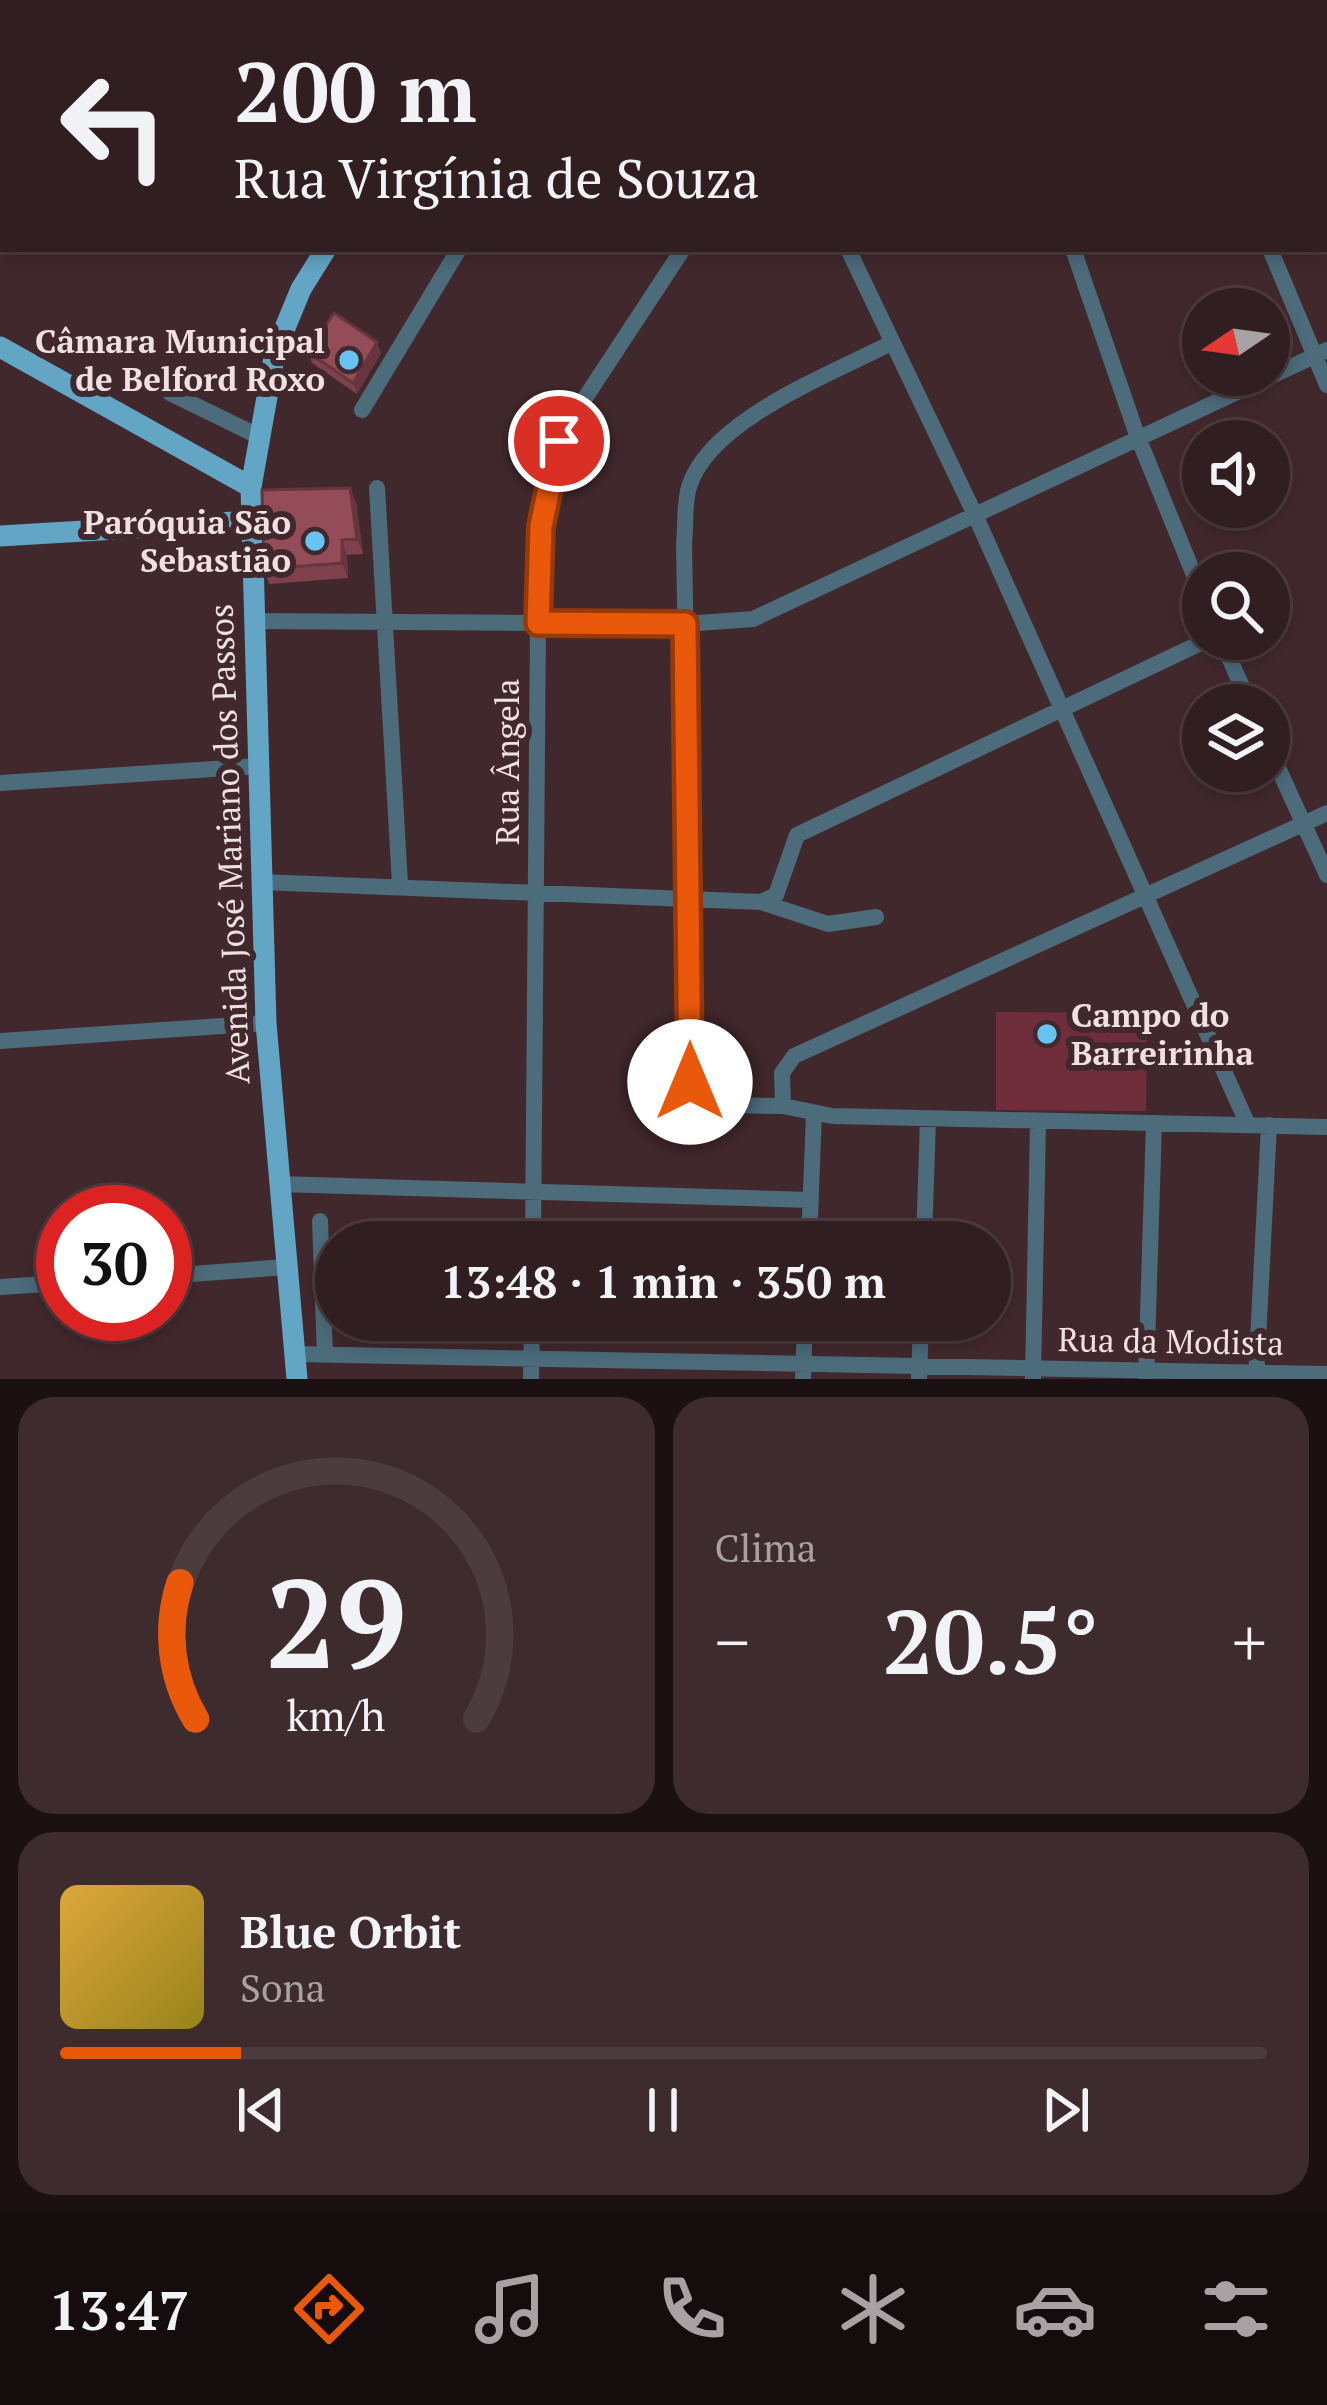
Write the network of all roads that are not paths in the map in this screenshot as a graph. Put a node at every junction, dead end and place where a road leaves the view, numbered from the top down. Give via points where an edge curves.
1 (324, 252) edge
2 (457, 252) edge
3 (681, 252) edge
4 (849, 252) edge
5 (1074, 252) edge
6 (1271, 252) edge
7 (890, 343) junction
8 (0, 346) edge
9 (1320, 354) edge
10 (1327, 385) edge
11 (170, 393) dead end
12 (362, 410) dead end
13 (258, 436) junction
14 (1138, 436) junction
15 (251, 487) junction
16 (377, 488) dead end
17 (976, 517) junction
18 (251, 521) junction
19 (0, 536) edge
20 (1185, 552) edge
21 (254, 621) junction
22 (385, 622) junction
23 (538, 623) junction
24 (685, 624) junction
25 (1182, 652) edge
26 (1062, 711) junction
27 (259, 766) junction
28 (0, 783) edge
29 (1289, 792) edge
30 (1327, 813) edge
31 (1303, 824) junction
32 (1327, 875) edge
33 (262, 882) junction
34 (400, 884) junction
35 (536, 890) junction
36 (1147, 896) junction
37 (691, 897) junction
38 (760, 902) junction
39 (876, 916) dead end
40 (266, 1023) junction
41 (0, 1041) edge
42 (783, 1106) junction
43 (814, 1114) junction
44 (928, 1119) junction
45 (1038, 1122) junction
46 (1154, 1123) junction
47 (1248, 1124) junction
48 (1269, 1125) junction
49 (1327, 1126) edge
50 (278, 1184) junction
51 (533, 1192) junction
52 (811, 1200) junction
53 (533, 1221) edge
54 (810, 1221) edge
55 (925, 1221) edge
56 (286, 1268) junction
57 (192, 1274) edge
58 (36, 1284) edge
59 (0, 1287) edge
60 (324, 1341) edge
61 (531, 1341) edge
62 (804, 1341) edge
63 (921, 1341) edge
64 (294, 1354) junction
65 (325, 1355) junction
66 (531, 1359) junction
67 (803, 1372) edge
68 (920, 1373) edge
69 (1033, 1374) edge
70 (1327, 1374) edge
71 (1146, 1375) edge
72 (1256, 1376) edge
73 (296, 1379) edge
74 (531, 1379) edge

1 - 13 main road, Avenida José Mariano dos Passos via 282,332
2 - 12 street
3 - 23 street, Rua Ângela via 559,441 541,526
4 - 7 street
5 - 14 street
6 - 9 street
7 - 17 street
7 - 24 street via 755,415 697,469 688,489
8 - 15 main road
9 - 10 street
9 - 14 street
11 - 13 street
13 - 15 main road, Avenida José Mariano dos Passos
14 - 17 street
14 - 20 street
15 - 18 main road, Avenida José Mariano dos Passos
16 - 22 street
17 - 24 street via 776,612
17 - 26 street
18 - 19 main road
18 - 21 main road, Avenida José Mariano dos Passos
21 - 22 street
21 - 27 main road, Avenida José Mariano dos Passos
22 - 23 street
22 - 34 street
23 - 24 street
23 - 35 street, Rua Ângela
24 - 37 street
25 - 26 street
26 - 36 street
26 - 38 street via 797,835 776,895
27 - 28 street
27 - 33 main road, Avenida José Mariano dos Passos
29 - 31 street
30 - 31 street
31 - 32 street
31 - 36 street
33 - 34 street
33 - 40 main road, Avenida José Mariano dos Passos
34 - 35 street
35 - 37 street
35 - 51 street, Rua Ângela
36 - 42 street via 794,1056 782,1073
36 - 47 street
37 - 38 street
37 - 42 street via 690,1082 698,1102
38 - 39 street via 828,924
40 - 41 street
40 - 50 main road, Avenida José Mariano dos Passos
42 - 43 street
43 - 44 street
43 - 52 street
44 - 45 street
44 - 55 street
45 - 46 street
45 - 69 street
46 - 47 street
46 - 71 street
47 - 48 street
48 - 49 street
48 - 72 street
50 - 51 street
50 - 56 main road, Avenida José Mariano dos Passos
51 - 52 street
51 - 53 street, Rua Ângela
52 - 54 street
56 - 57 street
56 - 64 main road, Avenida José Mariano dos Passos
58 - 59 street
60 - 65 street
61 - 66 street
62 - 67 street
63 - 68 street
64 - 65 street, Rua da Modista
64 - 73 main road, Avenida José Mariano dos Passos
65 - 66 street, Rua da Modista
66 - 67 street, Rua da Modista
66 - 74 street
67 - 68 street, Rua da Modista
68 - 69 street, Rua da Modista
69 - 71 street, Rua da Modista
70 - 72 street, Rua da Modista
71 - 72 street, Rua da Modista

